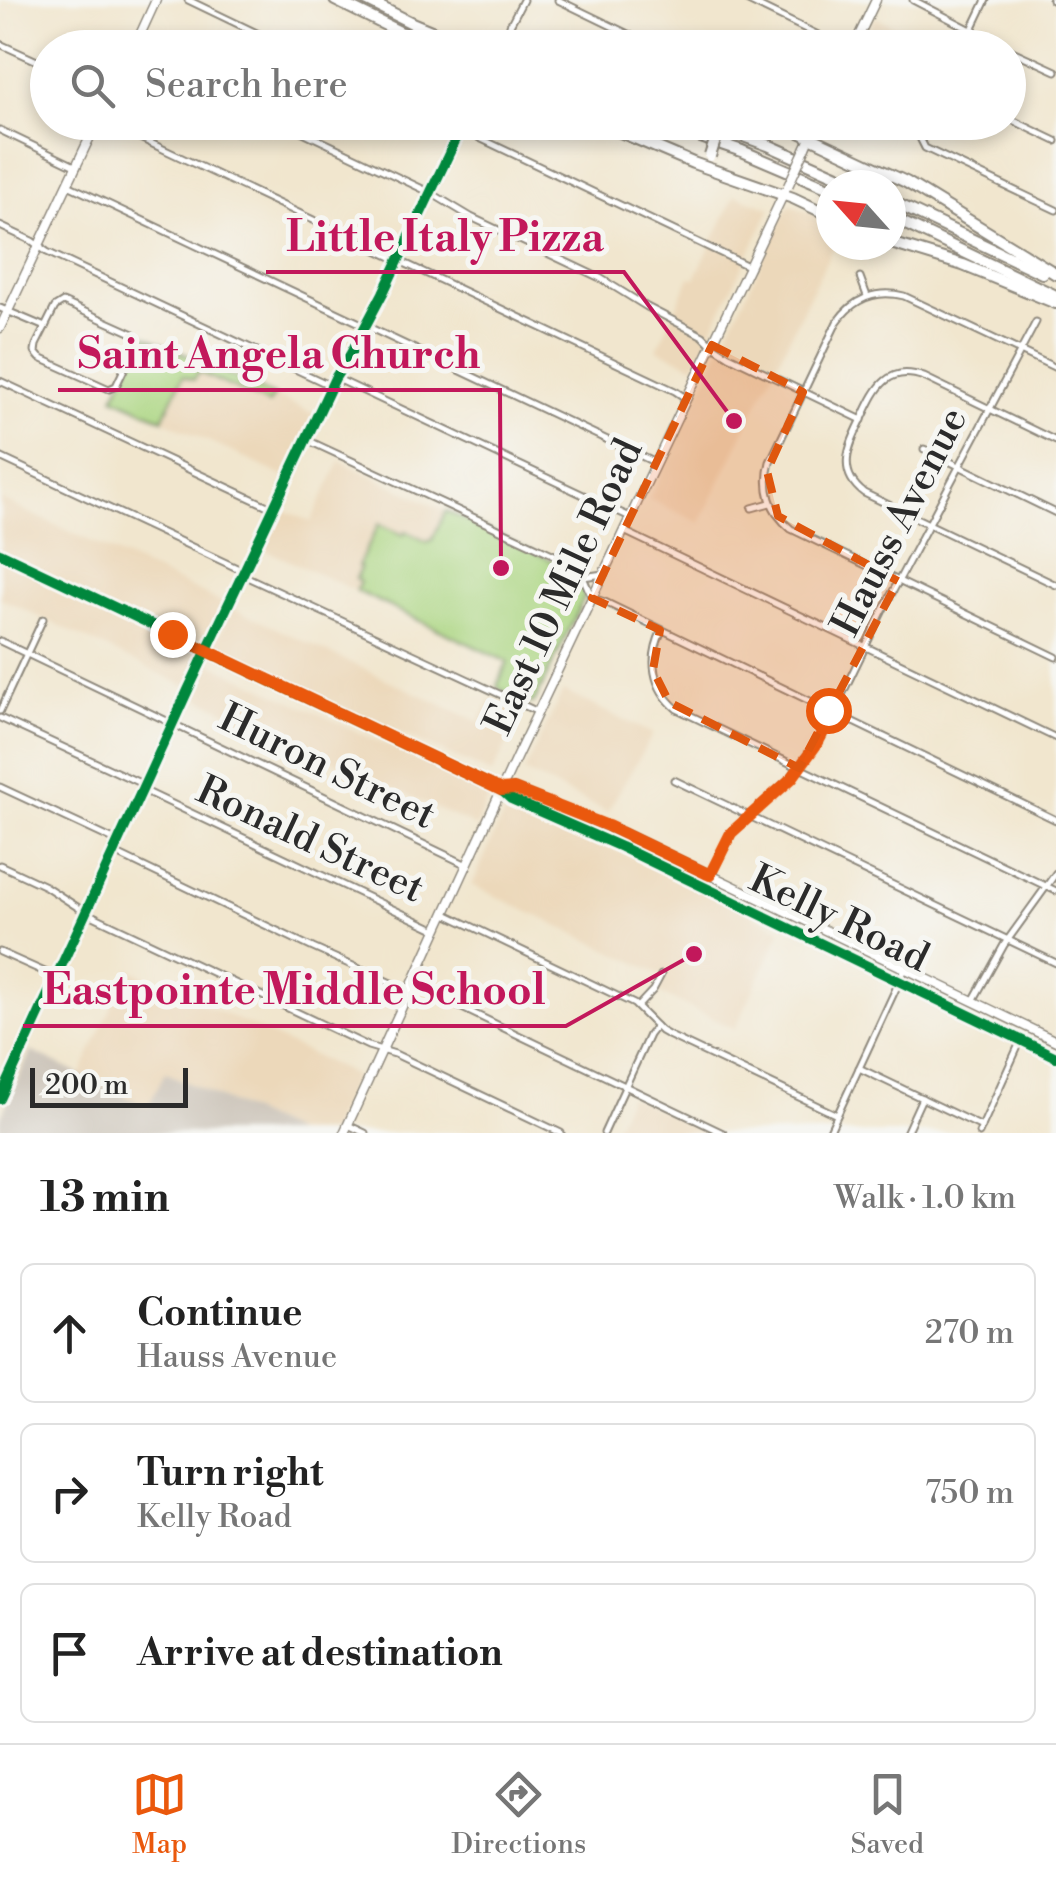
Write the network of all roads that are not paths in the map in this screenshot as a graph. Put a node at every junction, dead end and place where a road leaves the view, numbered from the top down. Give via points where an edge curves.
1 (188, 0) edge
2 (335, 0) edge
3 (366, 0) edge
4 (522, 0) edge
5 (558, 0) edge
6 (746, 0) edge
7 (876, 0) edge
8 (912, 0) edge
9 (986, 0) edge
10 (152, 1) edge
11 (365, 16) junction
12 (412, 23) junction
13 (510, 26) dead end
14 (141, 30) edge
15 (250, 30) edge
16 (383, 30) edge
17 (394, 30) edge
18 (429, 30) edge
19 (433, 30) edge
20 (620, 30) edge
21 (810, 30) edge
22 (859, 30) edge
23 (969, 30) edge
24 (971, 30) edge
25 (0, 44) edge
26 (1026, 57) edge
27 (30, 58) edge
28 (1056, 71) edge
29 (1026, 127) edge
30 (0, 130) edge
31 (89, 140) edge
32 (144, 140) edge
33 (320, 140) edge
34 (456, 140) edge
35 (491, 140) edge
36 (640, 140) edge
37 (708, 140) edge
38 (716, 140) edge
39 (752, 140) edge
40 (805, 140) edge
41 (920, 140) edge
42 (1056, 141) edge
43 (808, 142) junction
44 (76, 166) junction
45 (713, 170) junction
46 (823, 170) edge
47 (863, 170) edge
48 (816, 183) edge
49 (68, 185) junction
50 (906, 186) edge
51 (785, 190) junction
52 (431, 193) junction
53 (816, 208) edge
54 (906, 208) edge
55 (1056, 210) edge
56 (906, 225) edge
57 (0, 226) edge
58 (39, 246) junction
59 (906, 247) edge
60 (399, 260) junction
61 (750, 267) junction
62 (860, 277) dead end
63 (1056, 277) edge
64 (866, 296) junction
65 (1056, 300) edge
66 (4, 309) edge
67 (1036, 322) dead end
68 (366, 324) junction
69 (46, 327) junction
70 (0, 328) edge
71 (712, 345) junction
72 (1020, 351) junction
73 (1056, 368) edge
74 (0, 381) edge
75 (334, 382) junction
76 (803, 392) junction
77 (687, 399) junction
78 (990, 409) junction
79 (862, 420) junction
80 (307, 440) junction
81 (1056, 440) edge
82 (924, 450) dead end
83 (0, 457) edge
84 (656, 463) junction
85 (959, 466) junction
86 (770, 503) junction
87 (752, 508) dead end
88 (274, 509) junction
89 (1056, 512) edge
90 (630, 518) junction
91 (929, 524) junction
92 (624, 531) junction
93 (0, 553) edge
94 (243, 573) junction
95 (603, 574) junction
96 (584, 578) junction
97 (898, 581) junction
98 (1056, 585) edge
99 (592, 598) junction
100 (42, 619) dead end
101 (662, 630) junction
102 (0, 641) edge
103 (865, 646) junction
104 (206, 652) junction
105 (27, 654) junction
106 (1056, 657) edge
107 (538, 712) junction
108 (833, 713) junction
109 (0, 714) edge
110 (173, 723) junction
111 (1056, 738) edge
112 (800, 768) junction
113 (674, 780) dead end
114 (0, 787) edge
115 (144, 788) junction
116 (501, 790) junction
117 (749, 816) junction
118 (1056, 820) edge
119 (564, 823) junction
120 (608, 826) junction
121 (118, 842) junction
122 (651, 846) junction
123 (621, 848) junction
124 (113, 852) junction
125 (0, 865) edge
126 (467, 865) junction
127 (1056, 873) edge
128 (710, 875) junction
129 (1046, 886) junction
130 (704, 888) junction
131 (1056, 892) edge
132 (86, 912) junction
133 (444, 913) junction
134 (437, 930) junction
135 (1007, 940) junction
136 (0, 952) edge
137 (1056, 963) edge
138 (905, 969) junction
139 (660, 975) dead end
140 (56, 977) junction
141 (899, 982) junction
142 (410, 988) junction
143 (973, 1000) junction
144 (638, 1006) junction
145 (656, 1026) junction
146 (1022, 1040) junction
147 (1056, 1041) edge
148 (382, 1049) junction
149 (1056, 1057) edge
150 (859, 1068) junction
151 (3, 1085) edge
152 (626, 1086) junction
153 (922, 1098) junction
154 (0, 1099) edge
155 (837, 1116) junction
156 (346, 1129) edge
157 (981, 1130) edge
158 (365, 1133) edge
159 (561, 1133) edge
160 (604, 1133) edge
161 (723, 1133) edge
162 (829, 1133) edge
163 (906, 1133) edge

1 - 15 street
2 - 11 highway
3 - 12 highway
4 - 13 street
5 - 20 street
6 - 21 street
7 - 22 street
8 - 23 street
9 - 24 street
10 - 14 street
11 - 16 highway
11 - 17 highway
12 - 18 highway
12 - 19 highway
25 - 27 street
26 - 28 street
29 - 42 street
30 - 44 street
31 - 44 street
32 - 60 street
33 - 52 street
34 - 52 street
35 - 61 street
36 - 45 highway
37 - 48 highway
38 - 45 highway, bridge
39 - 46 highway
40 - 43 highway
41 - 55 street via 924,148
43 - 47 highway
43 - 51 street, East 10 Mile Road, bridge
44 - 49 street
45 - 51 highway
49 - 58 street
49 - 68 street
50 - 63 highway
51 - 53 highway
51 - 61 street, East 10 Mile Road
52 - 60 street
52 - 71 street via 600,278
54 - 63 highway
56 - 65 highway
57 - 58 street
58 - 66 street
58 - 75 street via 326,384
59 - 65 highway
60 - 68 street
60 - 77 street
61 - 71 street, East 10 Mile Road
62 - 64 street
64 - 72 street via 904,296
64 - 76 street via 836,322
66 - 69 street
66 - 70 street
67 - 72 street, Hauss Avenue
68 - 75 street
68 - 84 street
69 - 69 street via 36,346 40,358 109,390 136,344 132,334 63,302
71 - 76 street
71 - 77 street, East 10 Mile Road
72 - 73 street
72 - 78 street, Hauss Avenue
74 - 88 street
75 - 80 street
75 - 90 street
76 - 79 street
76 - 86 street via 770,462
77 - 84 street, East 10 Mile Road
78 - 79 street via 904,373 880,385
78 - 81 street
78 - 85 street, Hauss Avenue
79 - 91 street via 847,452 851,479
80 - 88 street
80 - 96 street via 563,559
82 - 85 street
83 - 94 street
84 - 90 street, East 10 Mile Road
85 - 89 street
85 - 91 street, Hauss Avenue
86 - 87 street
86 - 97 street via 791,529
88 - 94 street
90 - 92 street, East 10 Mile Road
91 - 97 street, Hauss Avenue
91 - 98 street
92 - 95 street, East 10 Mile Road
92 - 103 street
93 - 104 street, Kelly Road
94 - 104 street
94 - 107 street
95 - 96 street
95 - 99 street, East 10 Mile Road
96 - 99 street
97 - 103 street, Hauss Avenue
97 - 106 street
99 - 101 street
99 - 107 street, East 10 Mile Road
100 - 105 street
101 - 108 street
101 - 112 street via 653,665 669,702
102 - 105 street, Huron Street
103 - 108 street, Hauss Avenue
103 - 111 street
104 - 110 street
104 - 116 street, Kelly Road
105 - 109 street
105 - 110 street, Huron Street
107 - 116 street, East 10 Mile Road
108 - 112 street, Hauss Avenue
108 - 118 street
109 - 115 street, Ronald Street
110 - 115 street
110 - 126 street, Huron Street
112 - 117 street, Hauss Avenue
112 - 129 street
113 - 117 street
114 - 121 street
115 - 121 street
115 - 134 street, Ronald Street
116 - 119 street, Kelly Road
116 - 120 street, Kelly Road via 514,789
116 - 126 street, East 10 Mile Road
117 - 128 street, Hauss Avenue via 731,833
117 - 135 street
119 - 120 street via 569,816
119 - 123 street, Kelly Road
120 - 122 street, Kelly Road
121 - 124 street
122 - 123 street via 650,856
122 - 128 street, Kelly Road
123 - 130 street, Kelly Road
124 - 132 street
124 - 142 street
125 - 132 street
126 - 133 street, East 10 Mile Road
127 - 129 street
128 - 130 street, Hauss Avenue
128 - 138 street, Kelly Road
129 - 131 street
129 - 135 street
130 - 141 street, Kelly Road
132 - 140 street
132 - 148 street
133 - 134 street, East 10 Mile Road
133 - 144 street
134 - 142 street, East 10 Mile Road
135 - 137 street
135 - 143 street
136 - 140 street
138 - 141 street
138 - 143 street, Kelly Road
139 - 144 street
140 - 151 street
141 - 146 street, Kelly Road
141 - 150 street
142 - 148 street, East 10 Mile Road
142 - 152 street
143 - 147 street, Kelly Road
144 - 145 street
145 - 152 street
145 - 155 street
146 - 149 street, Kelly Road
146 - 157 street
148 - 156 street, East 10 Mile Road
148 - 159 street
150 - 153 street
150 - 155 street
151 - 154 street
152 - 160 street
152 - 161 street
153 - 157 street
153 - 163 street
155 - 162 street
156 - 158 street

